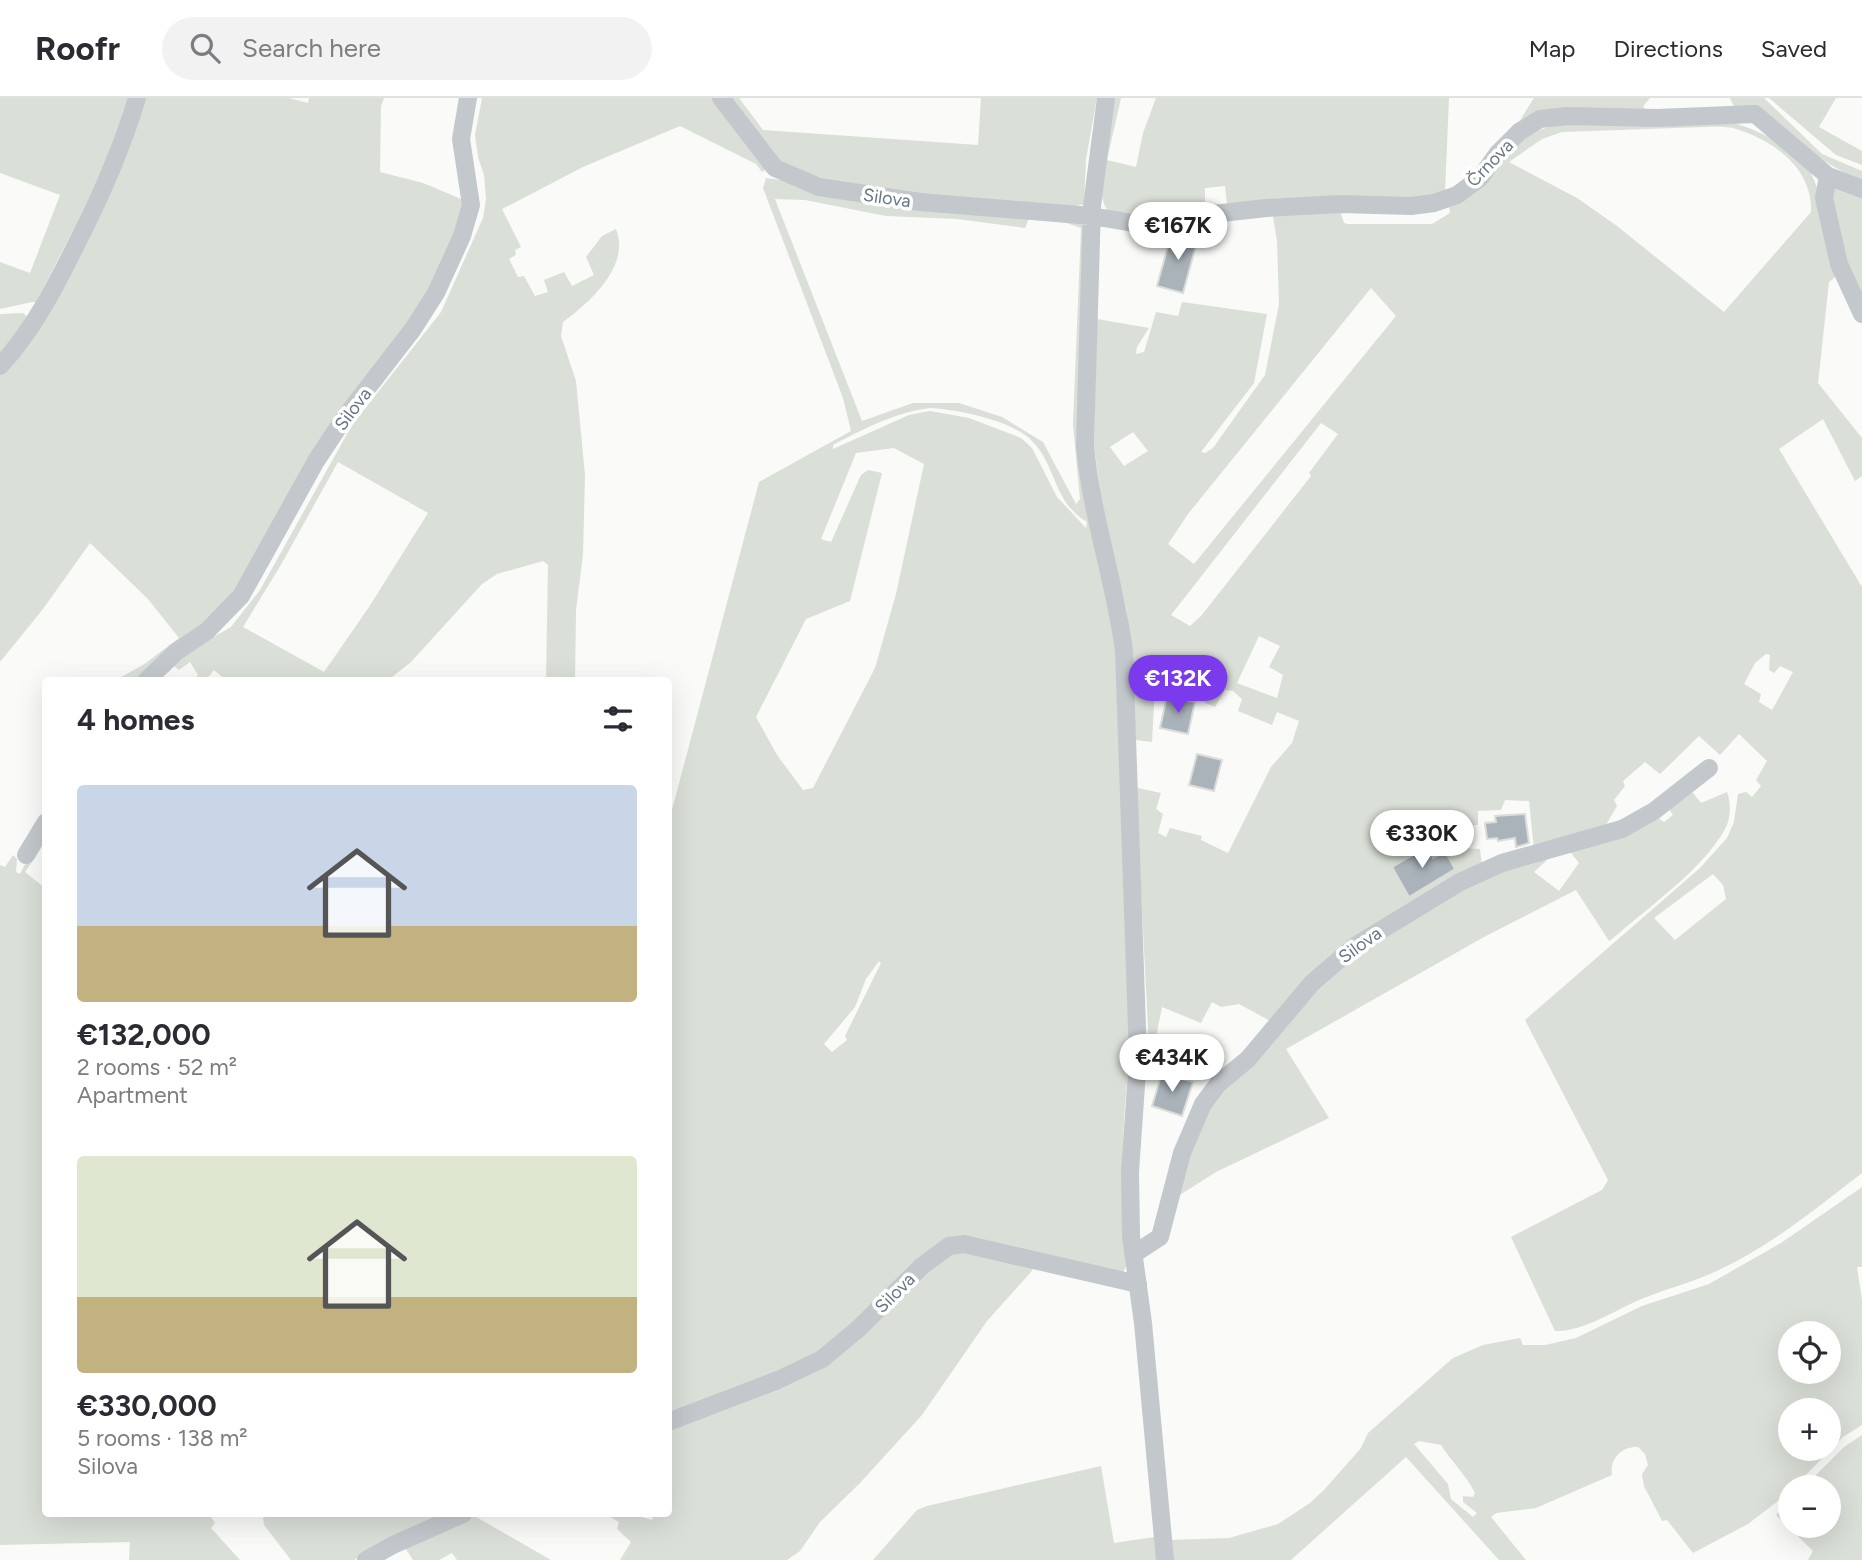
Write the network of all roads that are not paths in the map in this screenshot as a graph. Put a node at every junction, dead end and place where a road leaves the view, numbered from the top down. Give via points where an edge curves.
1 (137, 98) edge
2 (468, 98) edge
3 (721, 98) edge
4 (1106, 98) edge
5 (1828, 176) junction
6 (1862, 189) edge
7 (1091, 216) junction
8 (1862, 314) edge
9 (0, 366) edge
10 (150, 677) edge
11 (1709, 768) dead end
12 (42, 829) edge
13 (26, 855) dead end
14 (1134, 1254) junction
15 (1138, 1284) junction
16 (672, 1420) edge
17 (456, 1517) edge
18 (366, 1560) edge
19 (1165, 1560) edge

1 - 9 street via 103,191 45,308
2 - 10 street, Silova via 461,139 471,205 436,293 316,461 241,596
3 - 7 street, Silova via 775,168 819,187 920,202
4 - 7 street
5 - 6 street, Črnova
5 - 7 street, Črnova via 1755,114 1568,116 1540,119 1498,153 1480,178 1457,195 1434,203 1266,208 1133,223
5 - 8 street via 1824,198 1839,264
7 - 14 street via 1085,444 1088,477 1119,611 1129,742 1138,1057 1130,1172
11 - 14 street, Silova via 1654,811 1622,828 1502,863 1460,881 1354,946 1312,983 1248,1059 1217,1084 1182,1153 1160,1237
12 - 13 street
14 - 15 street
15 - 16 street, Silova via 964,1244 949,1246 822,1359
15 - 19 street
17 - 18 street

